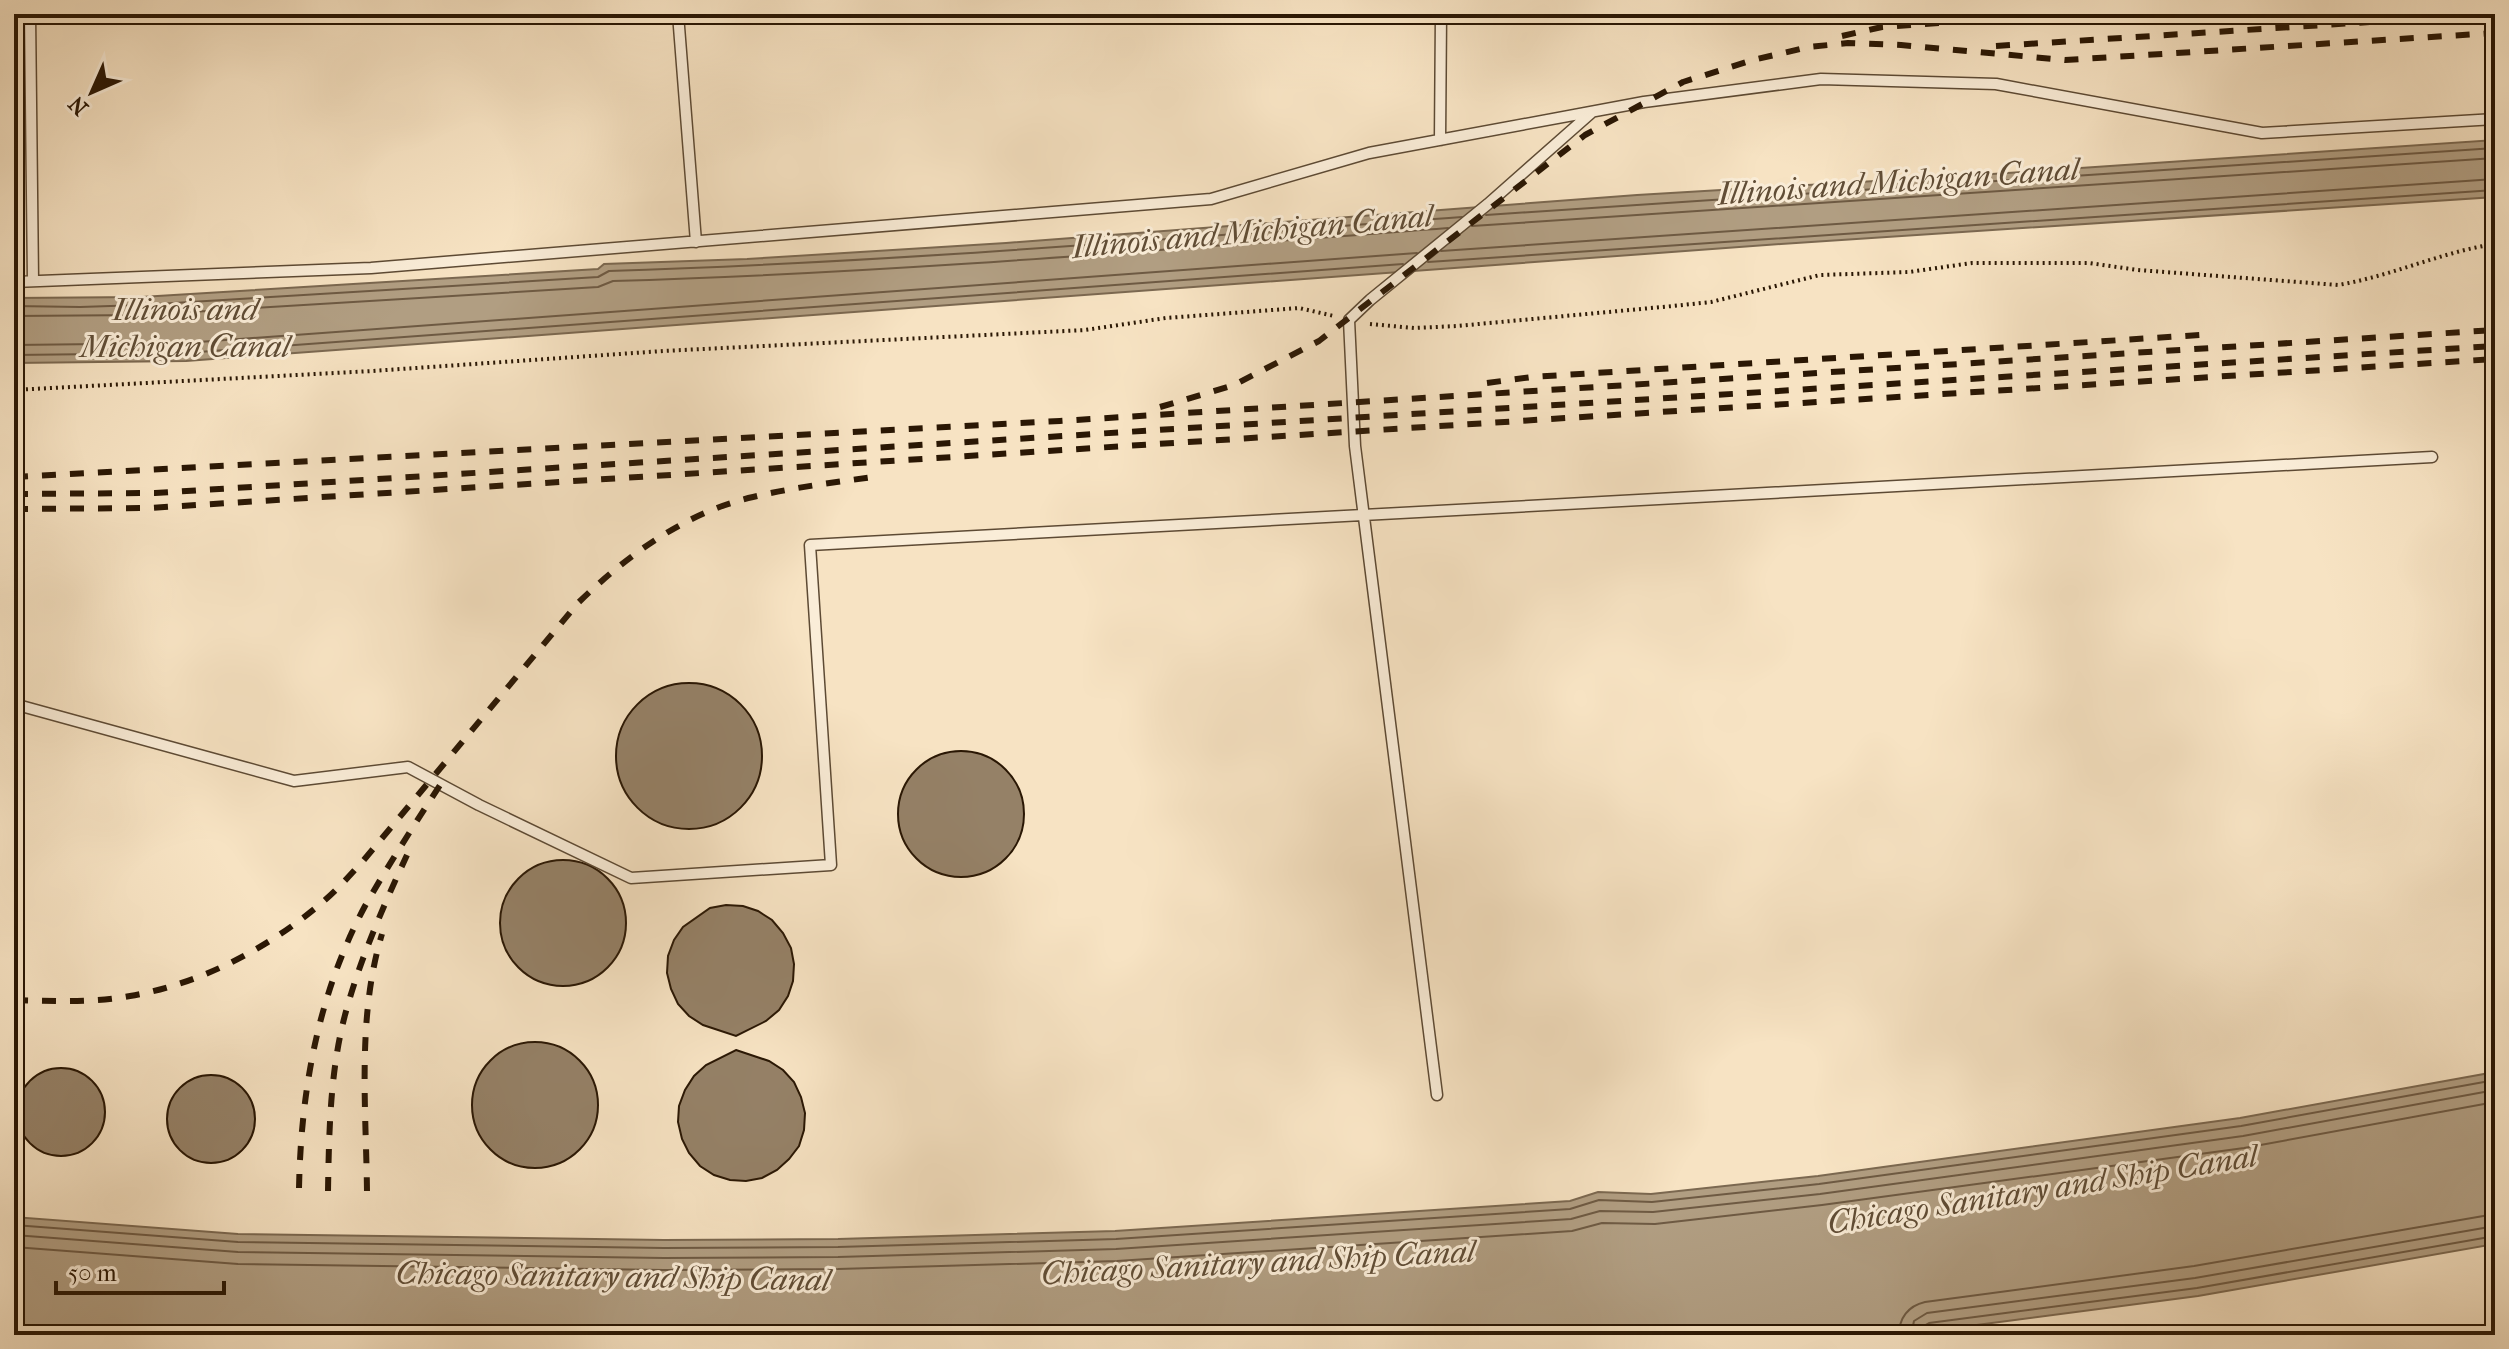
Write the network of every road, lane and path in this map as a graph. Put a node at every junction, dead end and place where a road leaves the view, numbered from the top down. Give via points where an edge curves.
1 (30, 14) edge
2 (678, 14) edge
3 (1441, 14) edge
4 (1593, 111) junction
5 (2495, 119) edge
6 (1440, 140) junction
7 (696, 242) junction
8 (2495, 244) edge
9 (33, 281) junction
10 (14, 282) edge
11 (1349, 320) junction
12 (14, 390) edge
13 (2432, 457) dead end
14 (1364, 515) junction
15 (14, 704) edge
16 (1437, 1095) dead end

1 - 9 lane
2 - 7 lane
3 - 6 lane
4 - 5 lane via 1821,79 1996,84 2262,133
4 - 6 lane
4 - 11 lane
6 - 7 lane via 1369,153 1211,199
7 - 9 lane via 371,268
8 - 11 path via 2338,285 2089,263 1972,263 1909,272 1820,275 1673,306 1414,328
9 - 10 lane
11 - 12 path via 1299,308 1085,330
11 - 14 lane
13 - 14 lane
14 - 15 lane via 810,545 831,865 631,878 408,767 294,781
14 - 16 lane

